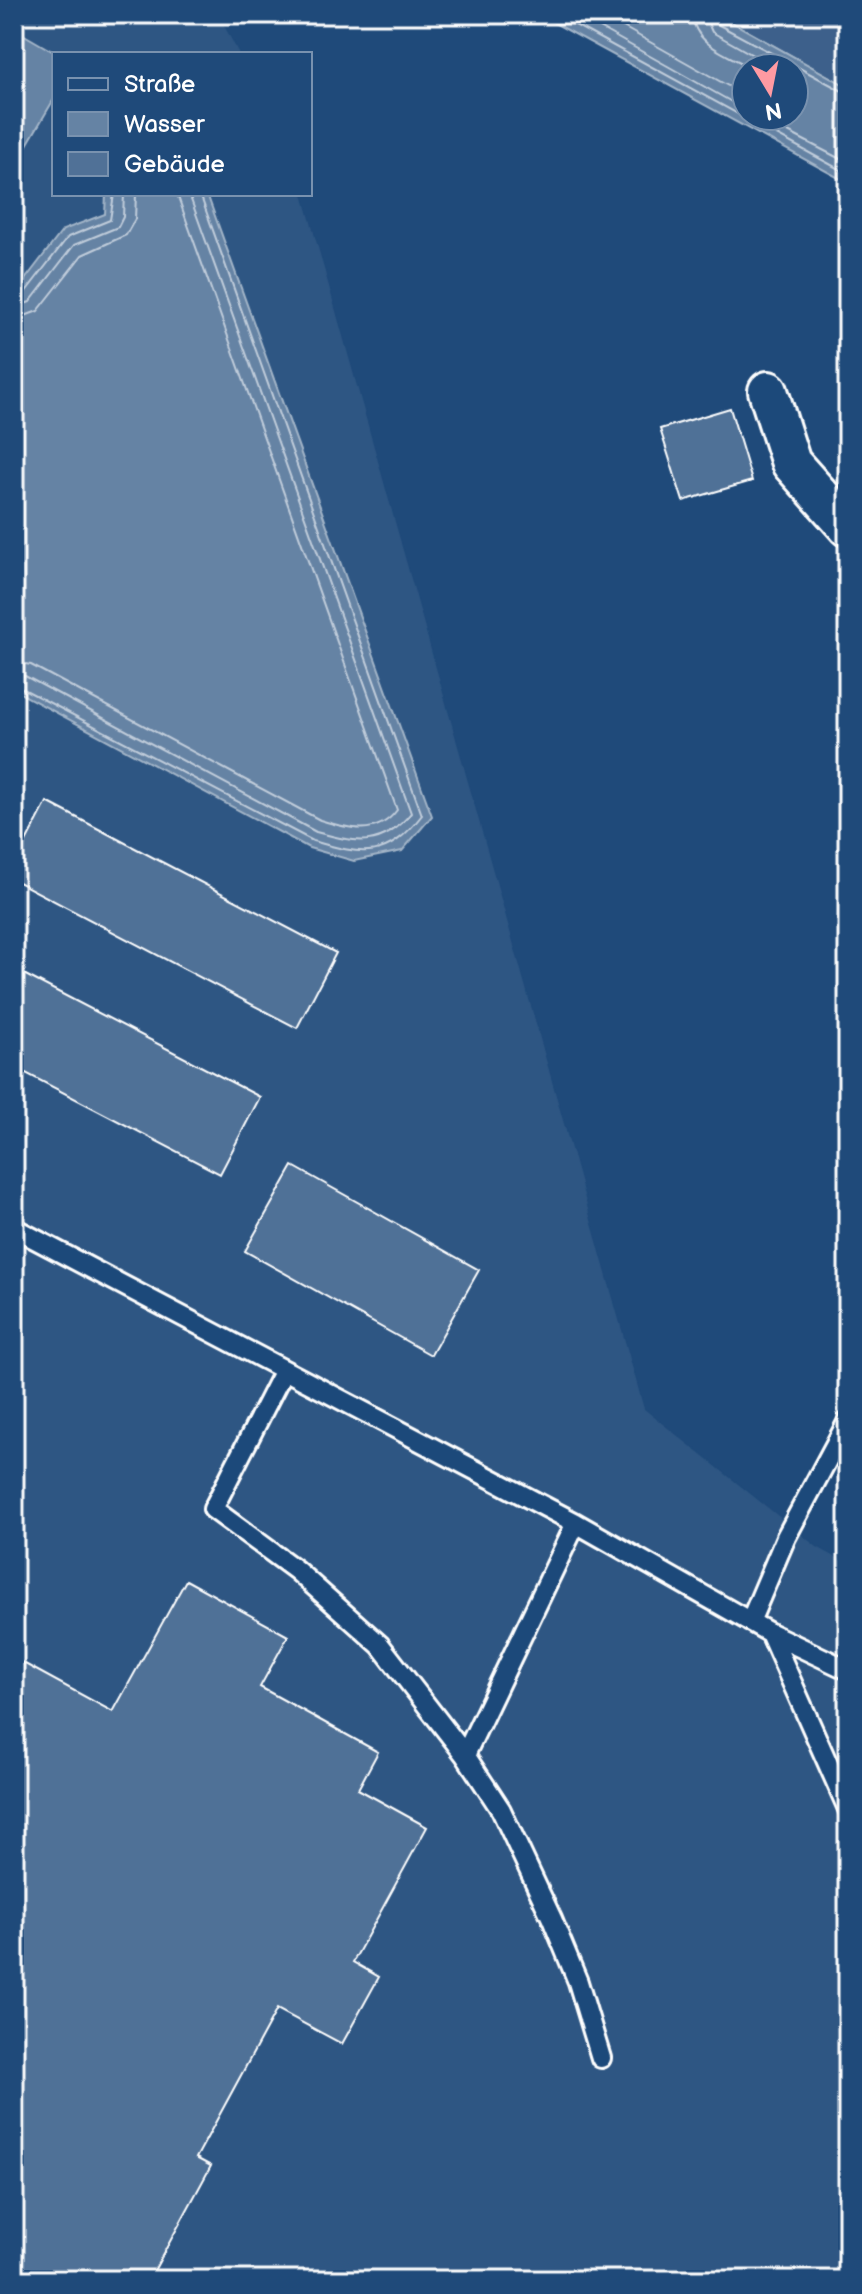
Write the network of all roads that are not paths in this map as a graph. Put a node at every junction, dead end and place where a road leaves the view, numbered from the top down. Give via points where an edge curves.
1 (768, 391) dead end
2 (848, 527) edge
3 (14, 1228) edge
4 (284, 1370) junction
5 (848, 1421) edge
6 (576, 1523) junction
7 (750, 1622) junction
8 (770, 1633) junction
9 (848, 1670) edge
10 (465, 1755) junction
11 (848, 1809) edge
12 (601, 2058) dead end

1 - 2 street via 791,463
3 - 4 lane
4 - 6 lane
4 - 10 lane via 213,1509 296,1570 380,1645
5 - 7 lane via 786,1537
6 - 7 lane
6 - 10 lane
7 - 8 lane
8 - 9 lane
8 - 11 lane
10 - 12 lane via 501,1810 552,1919

